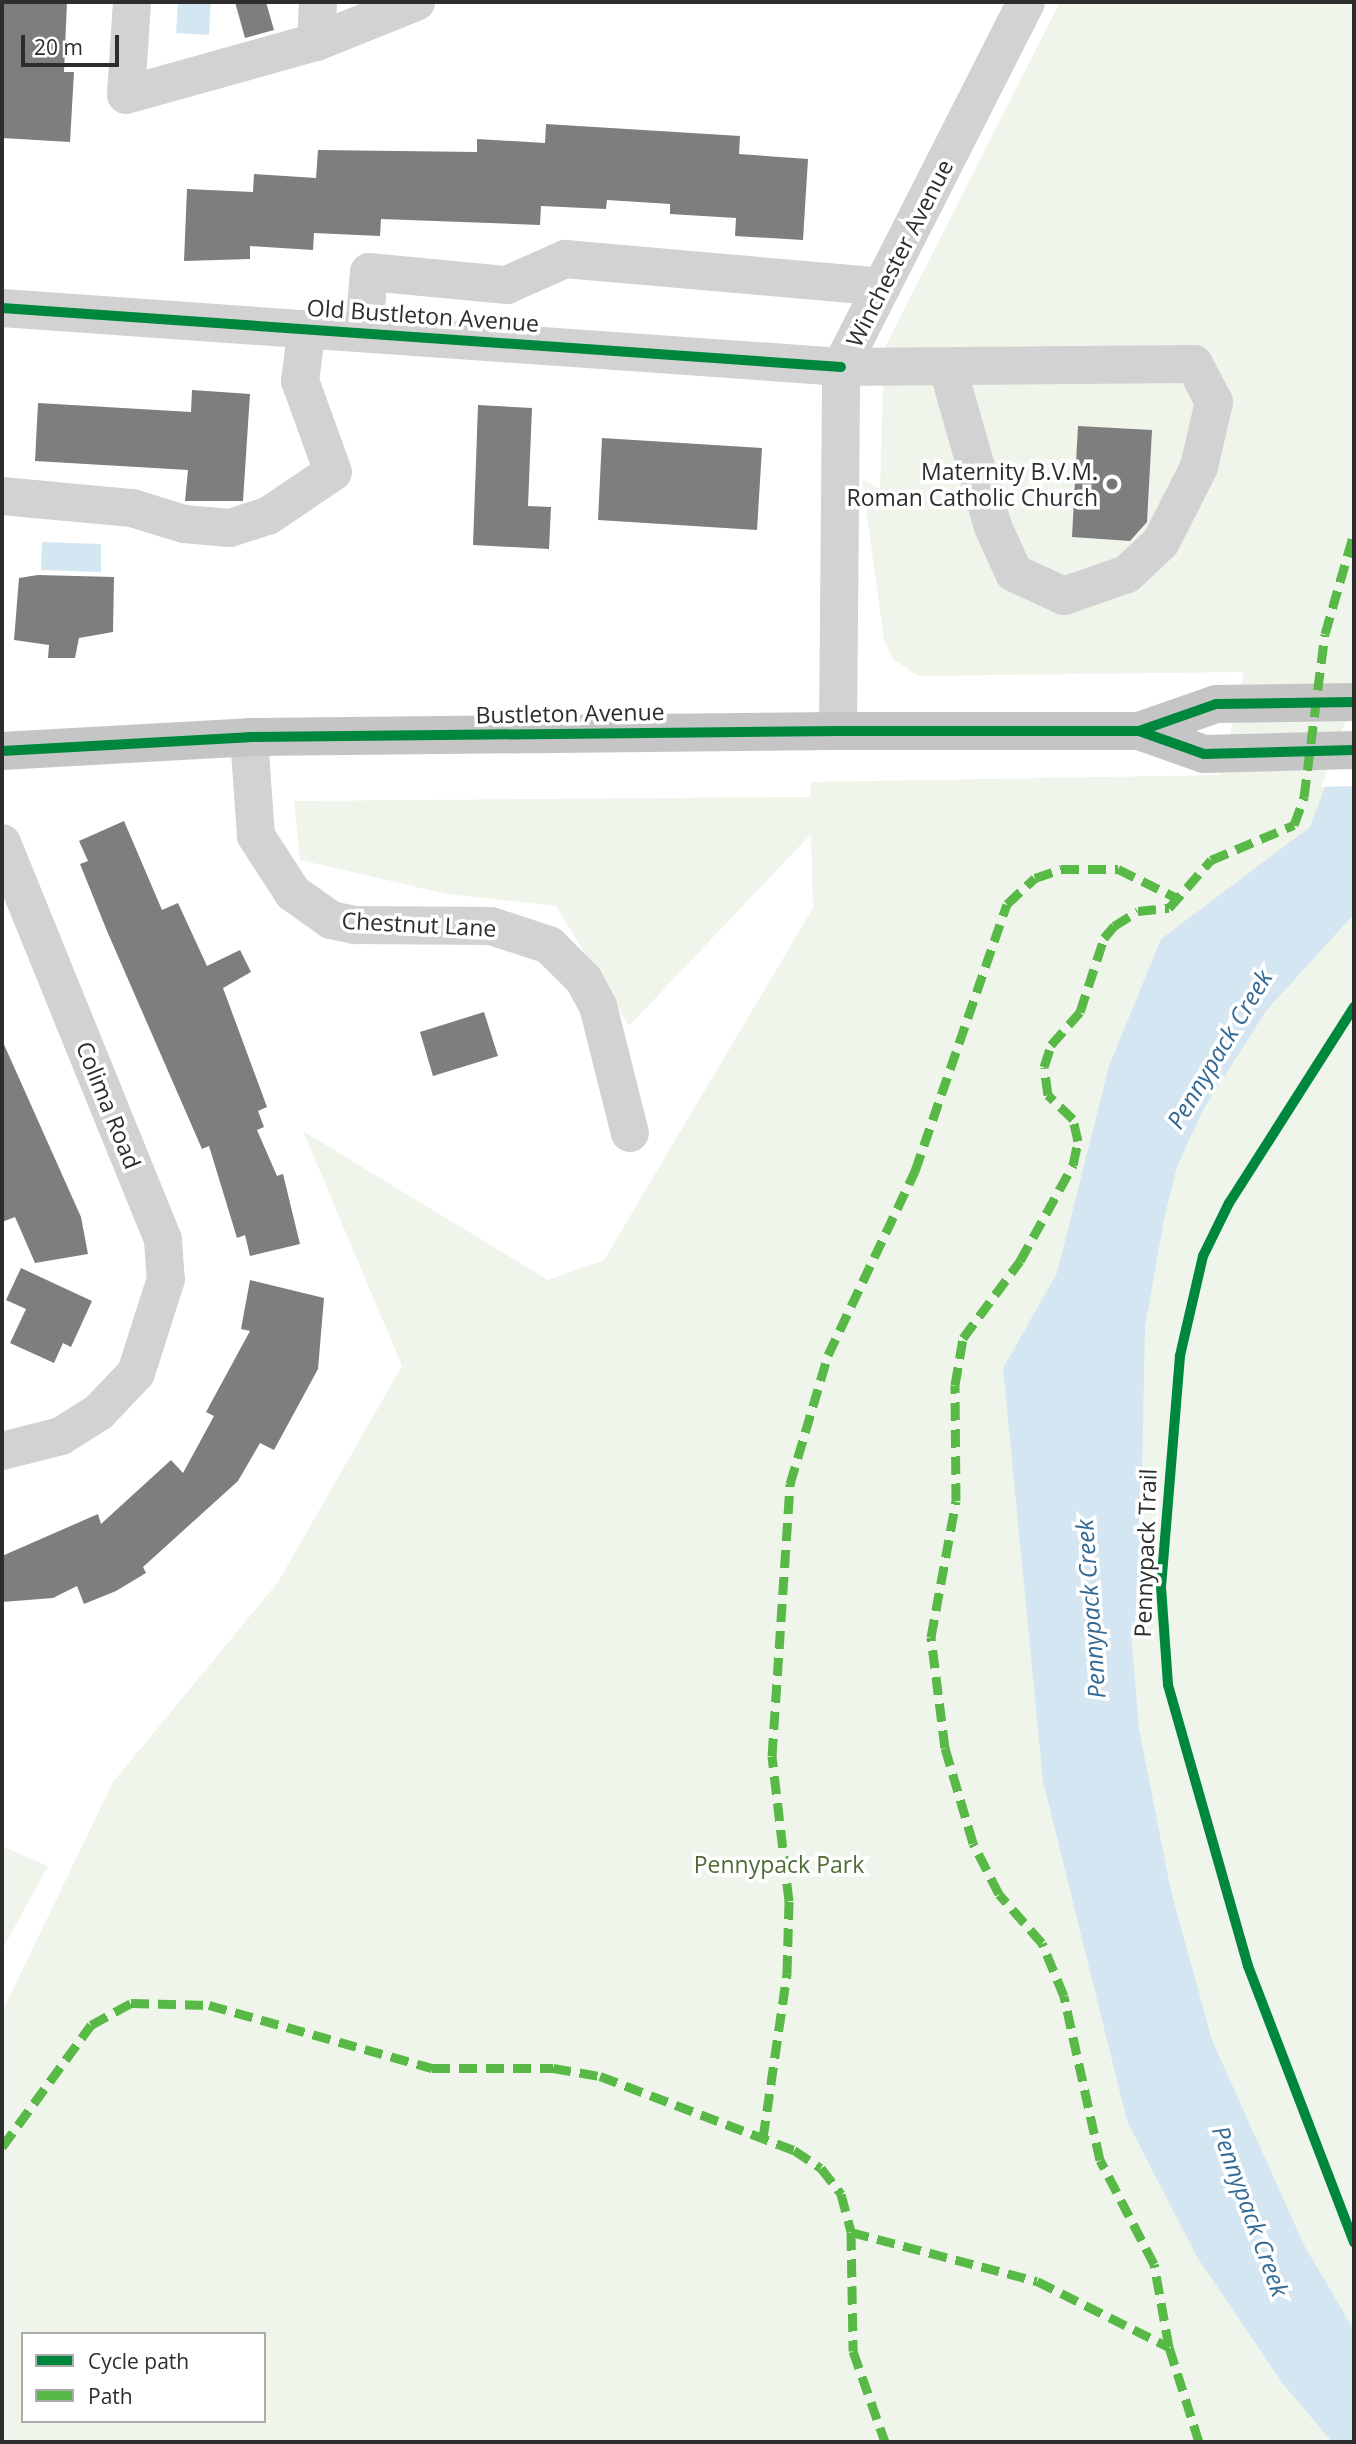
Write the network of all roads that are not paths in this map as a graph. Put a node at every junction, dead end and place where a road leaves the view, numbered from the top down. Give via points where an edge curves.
1 (132, 2) edge
2 (318, 2) edge
3 (416, 2) edge
4 (1026, 2) edge
5 (316, 42) junction
6 (882, 288) junction
7 (2, 308) edge
8 (307, 328) junction
9 (364, 332) junction
10 (947, 366) junction
11 (841, 367) junction
12 (2, 496) edge
13 (1354, 702) edge
14 (838, 731) junction
15 (1139, 732) junction
16 (249, 737) junction
17 (1354, 750) edge
18 (2, 751) edge
19 (2, 843) edge
20 (631, 1133) dead end
21 (2, 1451) edge

1 - 5 street via 126,95
2 - 5 street
3 - 5 street
4 - 6 street, Winchester Avenue
6 - 9 street via 565,259 507,285 369,272
6 - 11 street, Winchester Avenue
7 - 8 street, Old Bustleton Avenue
8 - 9 street, Old Bustleton Avenue
8 - 12 street via 300,381 333,472 268,516 218,527 132,508
9 - 11 street, Old Bustleton Avenue
10 - 10 street, Old Bustleton Avenue via 1194,364 1214,402 1199,467 1161,542 1127,574 1064,597 1014,573 993,527
10 - 11 street, Old Bustleton Avenue
11 - 14 street, Winchester Avenue
13 - 15 main road, Bustleton Avenue via 1216,704
14 - 15 main road, Bustleton Avenue
14 - 16 main road, Bustleton Avenue
15 - 17 main road, Bustleton Avenue via 1203,754
16 - 18 main road, Bustleton Avenue
16 - 20 street, Chestnut Lane via 257,835 293,894 331,920 355,926 491,926 549,945 584,980 598,1006
19 - 21 street, Colima Road via 163,1240 166,1279 135,1373 99,1412 61,1436

